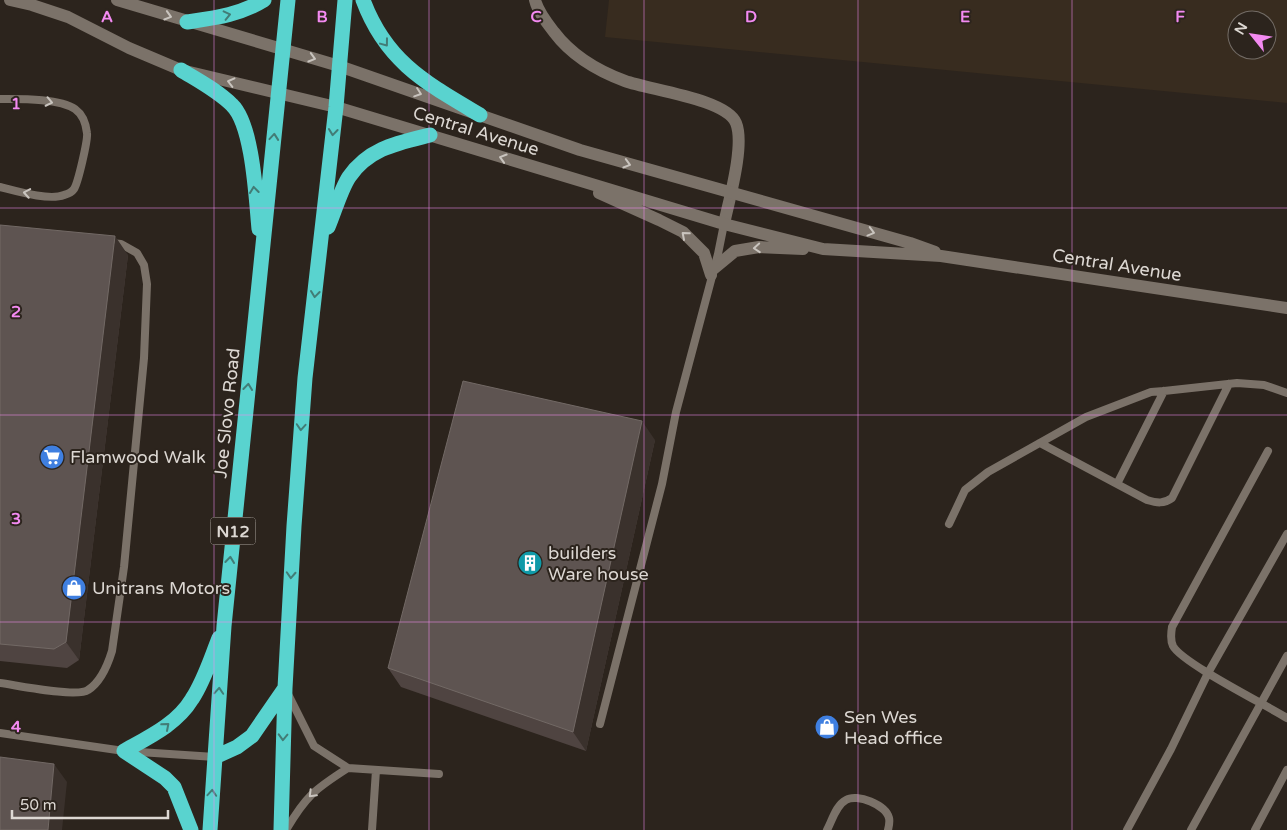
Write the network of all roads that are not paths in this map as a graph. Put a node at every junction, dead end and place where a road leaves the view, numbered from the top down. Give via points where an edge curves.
1 (10, 0) edge
2 (117, 0) edge
3 (264, 0) edge
4 (288, 0) edge
5 (345, 0) edge
6 (363, 0) edge
7 (535, 0) edge
8 (0, 3) edge
9 (187, 22) junction
10 (284, 50) junction
11 (339, 66) junction
12 (181, 70) junction
13 (278, 94) junction
14 (0, 99) edge
15 (336, 107) junction
16 (480, 116) junction
17 (430, 135) junction
18 (550, 172) junction
19 (0, 187) edge
20 (731, 194) junction
21 (724, 224) junction
22 (105, 242) edge
23 (321, 245) junction
24 (823, 249) junction
25 (263, 255) junction
26 (941, 256) junction
27 (712, 273) junction
28 (1287, 308) edge
29 (1229, 384) junction
30 (1164, 391) junction
31 (1287, 393) edge
32 (1040, 443) junction
33 (1268, 451) dead end
34 (1117, 484) junction
35 (949, 524) dead end
36 (1287, 534) edge
37 (224, 626) junction
38 (1287, 656) edge
39 (1208, 672) junction
40 (0, 683) edge
41 (285, 688) junction
42 (1262, 703) junction
43 (1287, 718) edge
44 (600, 724) dead end
45 (0, 733) edge
46 (124, 751) junction
47 (215, 757) junction
48 (348, 768) junction
49 (376, 770) junction
50 (1287, 770) edge
51 (439, 774) dead end
52 (191, 830) edge
53 (210, 830) edge
54 (281, 830) edge
55 (286, 830) edge
56 (372, 830) edge
57 (827, 830) edge
58 (888, 830) edge
59 (1127, 830) edge
60 (1191, 830) edge
61 (1255, 830) edge

1 - 8 street
1 - 12 street, Central Avenue via 68,17
2 -> 9 street, Central Avenue
9 -> 3 highway via 228,16
4 - 10 highway, Joe Slovo Road / N12
5 - 11 highway
6 -> 16 highway via 385,44 402,62 428,84
7 - 20 street via 545,21 560,39 577,56 603,72 627,82 712,105 732,116 739,136
9 - 10 street, Central Avenue
10 -> 11 street, Central Avenue
10 - 13 highway, Joe Slovo Road / N12
11 - 15 highway
11 -> 16 street, Central Avenue
13 -> 12 street, Central Avenue
25 -> 12 highway via 242,118 234,106 217,92
13 - 15 street, Central Avenue
25 -> 13 highway, Joe Slovo Road / N12
14 -> 19 lane via 41,100 70,106 78,111 87,134 77,183 70,193 58,197
15 - 17 street, Central Avenue
15 -> 23 highway
16 -> 20 street, Central Avenue via 580,150
18 -> 17 street, Central Avenue
17 - 23 highway via 390,145 367,157 349,178
18 - 21 street, Central Avenue
27 -> 18 street via 704,253 683,232
20 - 21 street
20 -> 26 street, Central Avenue via 910,242
21 - 24 street, Central Avenue
21 - 27 lane
22 - 40 lane via 121,244 137,253 144,265 147,284 144,358 124,567 112,651 100,678 88,691 76,694
23 -> 41 highway via 304,388
24 - 26 street, Central Avenue
24 -> 27 street via 758,247 735,251
37 -> 25 highway, Joe Slovo Road / N12
26 - 28 street, Central Avenue
27 - 44 lane
29 - 30 lane
29 - 31 lane via 1264,385
29 - 34 lane via 1172,498 1156,503
30 - 32 lane via 1151,392 1086,417
30 - 34 lane
32 - 34 lane
32 - 35 lane via 988,472 965,490
33 - 39 lane via 1172,627 1173,646
36 - 39 lane
46 -> 37 highway via 159,732 185,709 198,689
47 -> 37 highway, Joe Slovo Road / N12
38 - 42 lane
39 - 42 lane
39 - 59 lane
41 - 47 highway via 252,736
41 - 48 lane via 314,746
41 -> 54 highway
42 - 43 lane
42 - 60 lane
45 - 46 lane
46 - 47 lane
46 - 52 highway via 166,778 174,787
53 -> 47 highway, Joe Slovo Road / N12
48 - 49 lane
48 -> 55 lane via 310,794
49 - 51 lane
49 - 56 lane
50 - 61 lane
57 - 58 lane via 840,804 851,797 858,797 886,812

